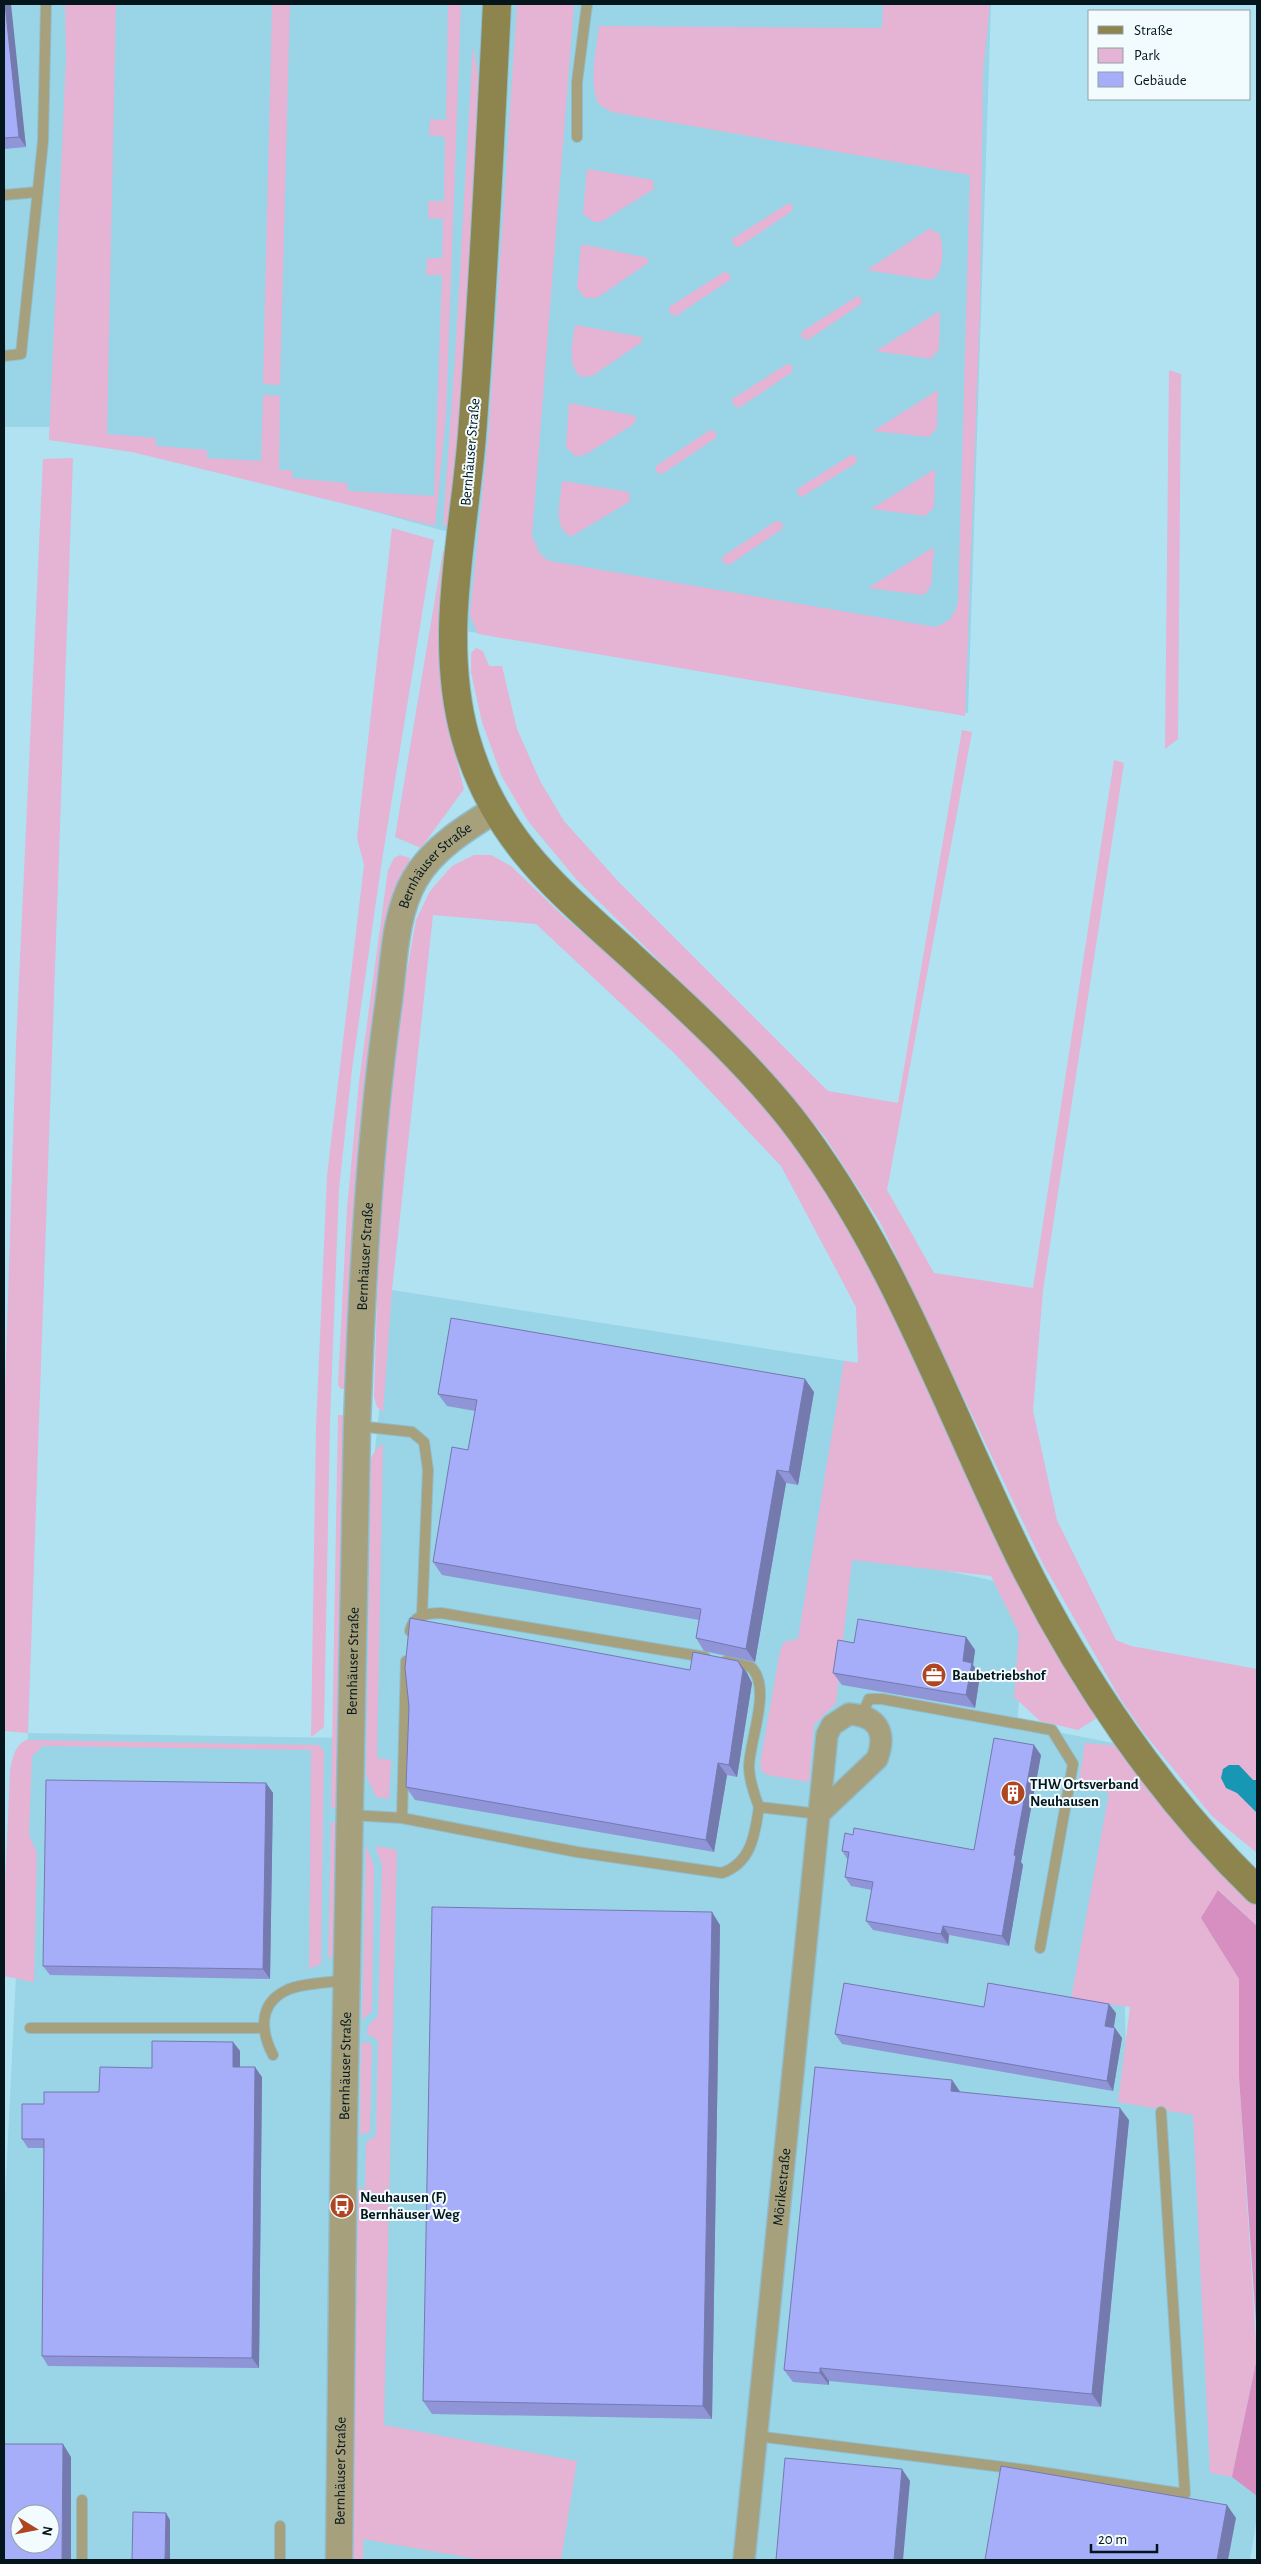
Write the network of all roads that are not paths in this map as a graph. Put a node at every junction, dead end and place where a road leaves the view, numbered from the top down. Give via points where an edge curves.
1 (46, 4) edge
2 (496, 4) edge
3 (587, 4) edge
4 (577, 136) dead end
5 (38, 192) junction
6 (4, 195) edge
7 (4, 356) edge
8 (495, 810) junction
9 (357, 1426) junction
10 (422, 1615) junction
11 (862, 1715) junction
12 (759, 1807) junction
13 (818, 1814) junction
14 (350, 1815) junction
15 (402, 1818) junction
16 (1257, 1890) edge
17 (1040, 1948) dead end
18 (347, 1980) junction
19 (30, 2028) dead end
20 (263, 2028) junction
21 (273, 2055) dead end
22 (1161, 2112) dead end
23 (756, 2436) junction
24 (82, 2500) dead end
25 (280, 2526) dead end
26 (82, 2560) edge
27 (280, 2560) edge
28 (339, 2560) edge
29 (744, 2560) edge

1 - 5 lane via 43,141
2 - 8 main road, Bernhäuser Straße via 474,412 453,636 456,691 465,735
3 - 4 lane via 577,82
5 - 6 lane
5 - 7 lane via 21,354
8 - 9 street, Bernhäuser Straße via 475,822 427,863 408,893 403,910 385,1026 371,1157 360,1315
8 - 16 main road via 522,851 546,879 719,1038 804,1136 842,1192 890,1275 1021,1559 1077,1660 1119,1725 1167,1789
9 - 10 lane via 412,1432 424,1442 428,1470
9 - 14 street, Bernhäuser Straße
10 - 12 lane via 441,1613 640,1645 752,1667 760,1688 749,1768
10 - 15 lane via 411,1626 408,1643
11 - 13 street, Mörikestraße via 840,1717 827,1735
11 - 13 street via 871,1718 878,1726 881,1749 877,1759
11 - 17 lane via 869,1699 882,1699 1052,1730 1073,1764
12 - 13 lane
12 - 15 lane via 746,1855 739,1864 722,1873 577,1852
13 - 23 street, Mörikestraße
14 - 15 lane
14 - 18 street, Bernhäuser Straße
18 - 20 lane via 285,1990 272,2000
18 - 28 street, Bernhäuser Straße
19 - 20 lane
20 - 21 lane
22 - 23 lane via 1185,2494 1028,2470
23 - 29 street, Mörikestraße
24 - 26 lane
25 - 27 lane

